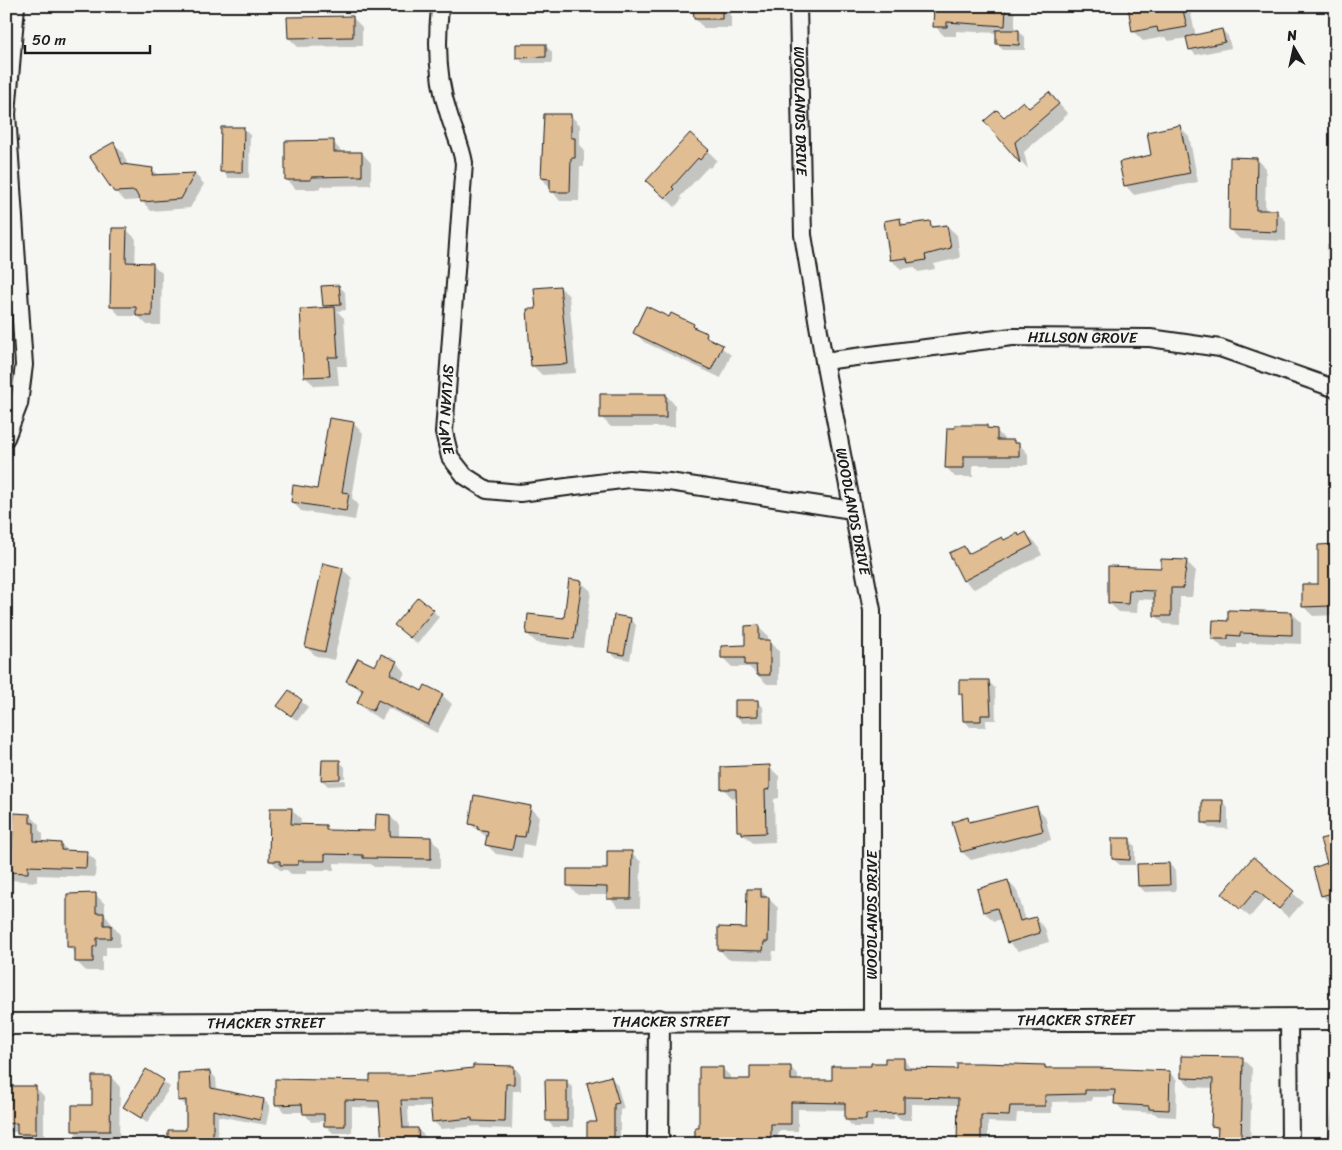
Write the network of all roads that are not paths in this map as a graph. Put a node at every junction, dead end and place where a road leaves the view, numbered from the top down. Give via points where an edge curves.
1 (16, 6) edge
2 (798, 6) edge
3 (440, 8) dead end
4 (824, 361) junction
5 (1336, 388) edge
6 (6, 438) edge
7 (852, 510) junction
8 (1289, 1019) junction
9 (1336, 1019) edge
10 (659, 1020) junction
11 (872, 1020) junction
12 (6, 1024) edge
13 (658, 1144) edge
14 (1290, 1144) edge

1 - 6 street via 7,114 24,365 18,404
2 - 4 street, WOODLANDS DRIVE via 803,235
3 - 7 street, SYLVAN LANE via 436,43 440,77 464,163 444,432 450,457 465,476 487,490 520,493 628,479 669,482
4 - 5 street, HILLSON GROVE via 1012,337 1150,338 1220,348
4 - 7 street, WOODLANDS DRIVE
7 - 11 street, WOODLANDS DRIVE via 872,610
8 - 9 street, THACKER STREET
8 - 11 street, THACKER STREET
8 - 14 street
10 - 11 street, THACKER STREET
10 - 12 street, THACKER STREET
10 - 13 street

